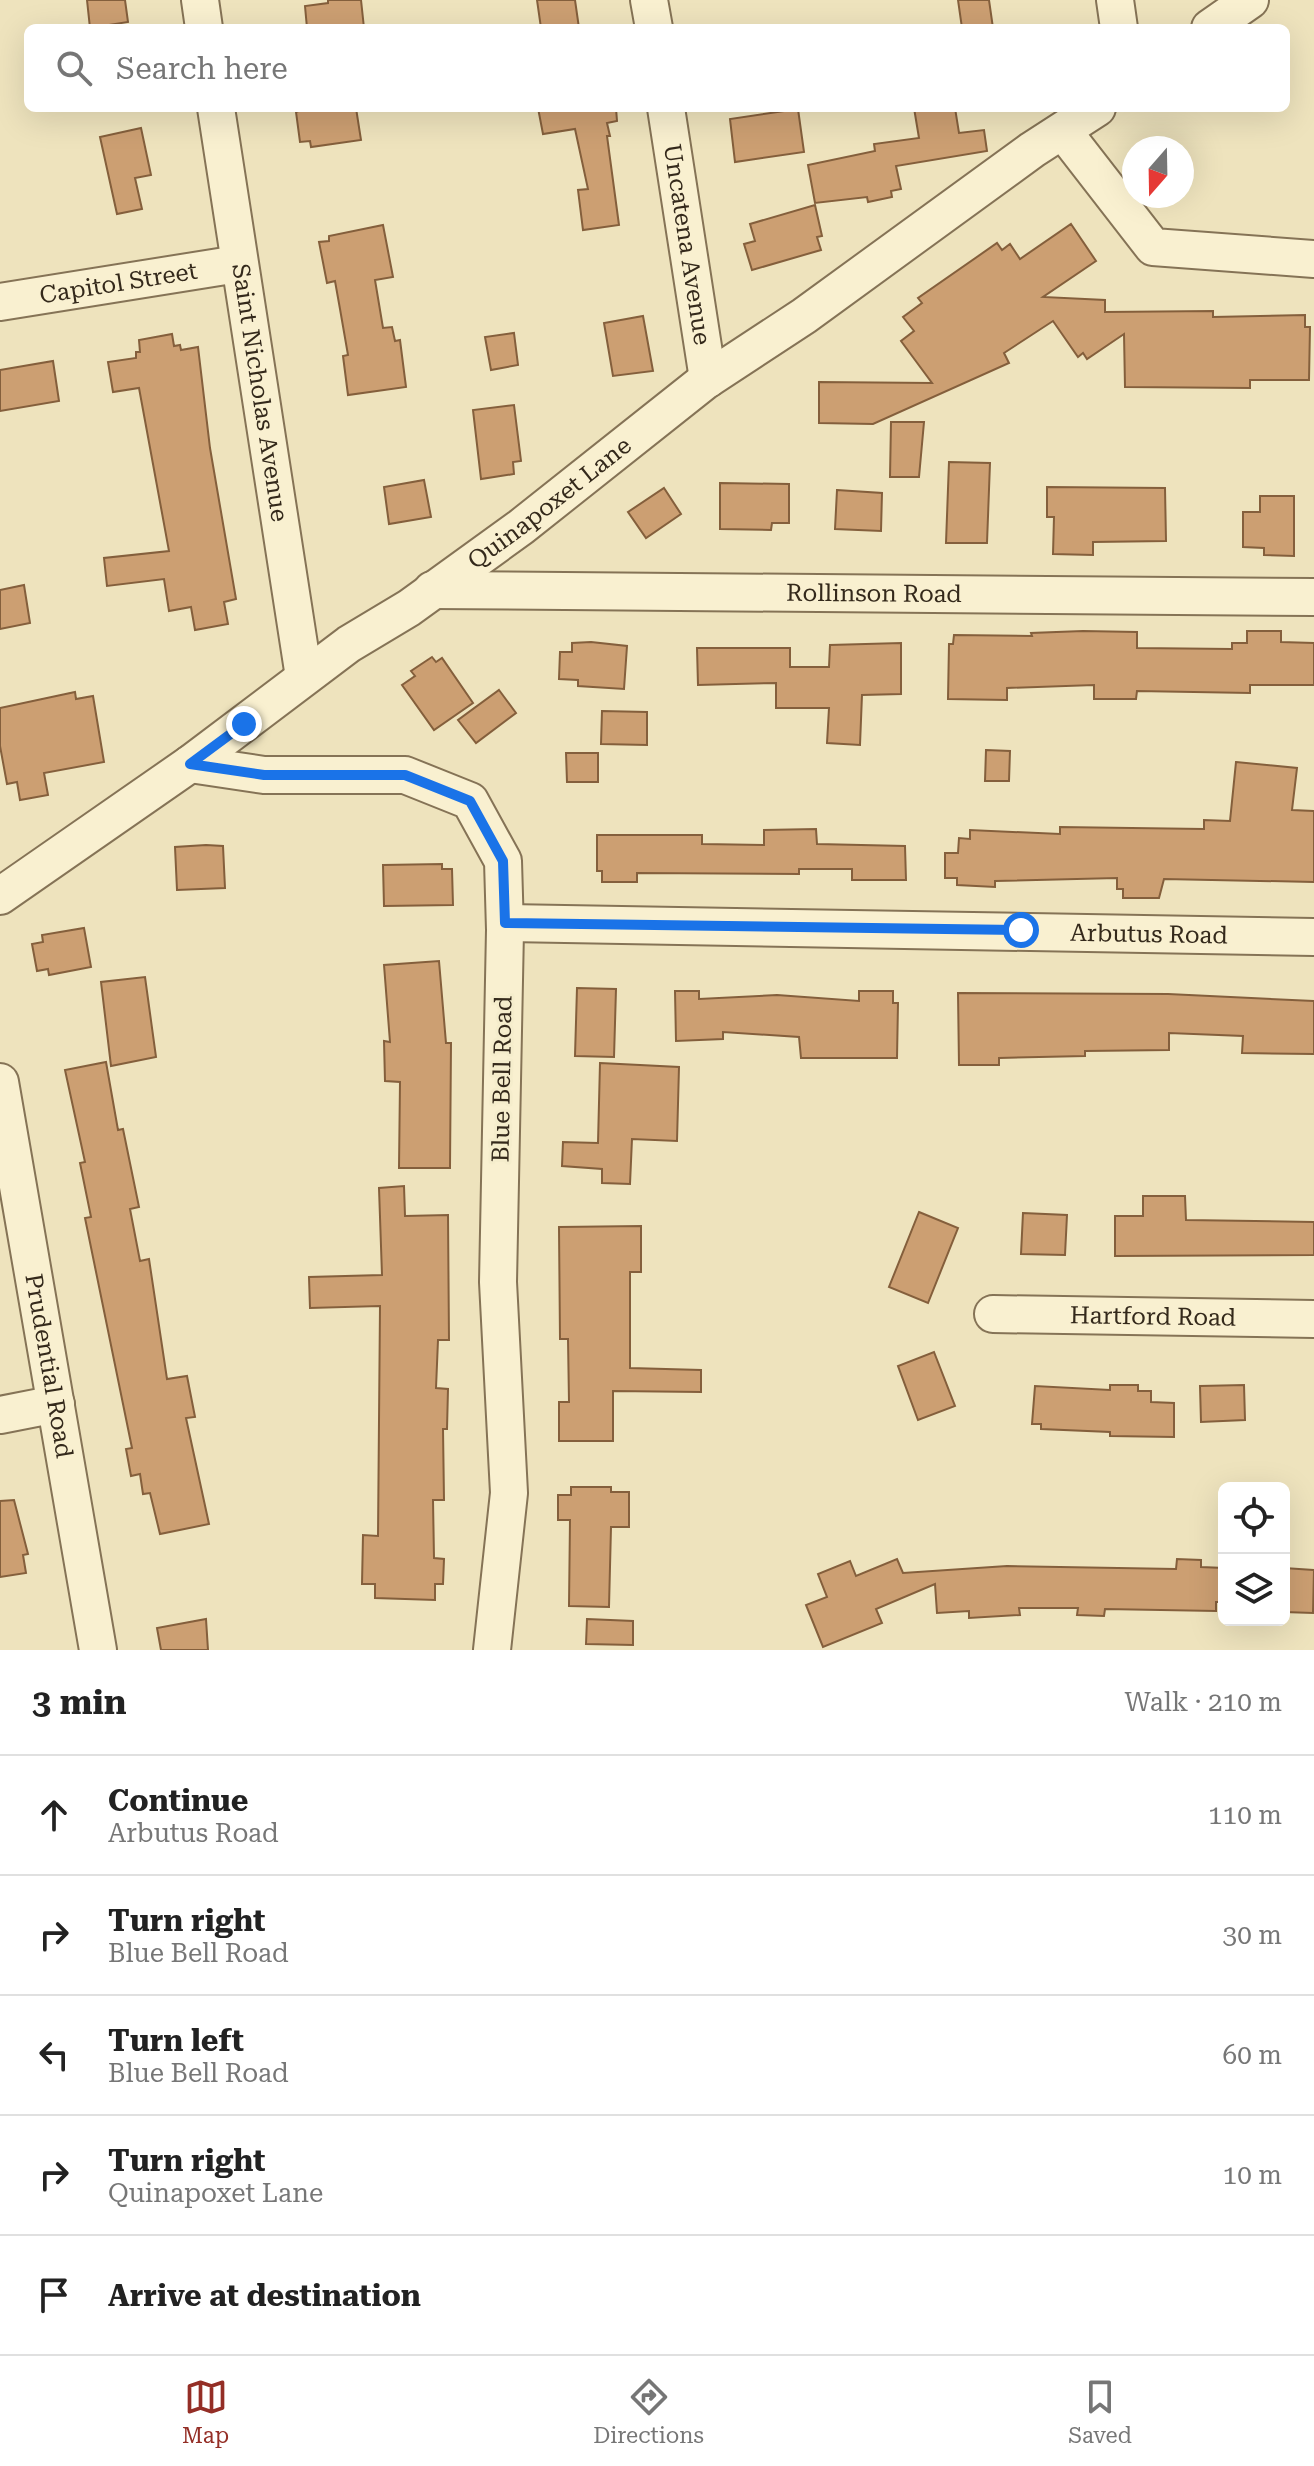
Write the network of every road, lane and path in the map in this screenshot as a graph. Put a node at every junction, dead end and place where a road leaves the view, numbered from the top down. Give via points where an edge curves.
1 (200, 0) edge
2 (649, 0) edge
3 (1115, 0) edge
4 (1250, 0) edge
5 (203, 24) edge
6 (653, 24) edge
7 (1118, 24) edge
8 (1216, 24) edge
9 (217, 112) edge
10 (667, 112) edge
11 (1091, 112) edge
12 (1063, 131) junction
13 (1314, 259) edge
14 (238, 264) junction
15 (0, 302) edge
16 (708, 379) junction
17 (432, 590) junction
18 (1314, 597) edge
19 (304, 677) junction
20 (190, 764) junction
21 (0, 896) edge
22 (505, 923) junction
23 (1314, 937) edge
24 (0, 1082) edge
25 (993, 1314) dead end
26 (1314, 1319) edge
27 (56, 1404) junction
28 (0, 1415) edge
29 (98, 1650) edge
30 (492, 1650) edge

1 - 5 street
2 - 6 street
3 - 7 street
4 - 8 street
9 - 14 street, Saint Nicholas Avenue
10 - 16 street, Uncatena Avenue
11 - 12 street, Quinapoxet Lane
12 - 13 street via 1153,247
12 - 16 street, Quinapoxet Lane
14 - 15 street, Capitol Street
14 - 19 street, Saint Nicholas Avenue
16 - 17 street, Quinapoxet Lane via 521,527
17 - 18 street, Rollinson Road
17 - 19 street, Quinapoxet Lane
19 - 20 street, Quinapoxet Lane
20 - 21 street, Quinapoxet Lane
20 - 22 street, Blue Bell Road via 264,775 405,775 470,801 503,861
22 - 23 street, Arbutus Road
22 - 30 street, Blue Bell Road via 498,1282 509,1493
24 - 27 street, Prudential Road
25 - 26 street, Hartford Road
27 - 28 street
27 - 29 street, Prudential Road

